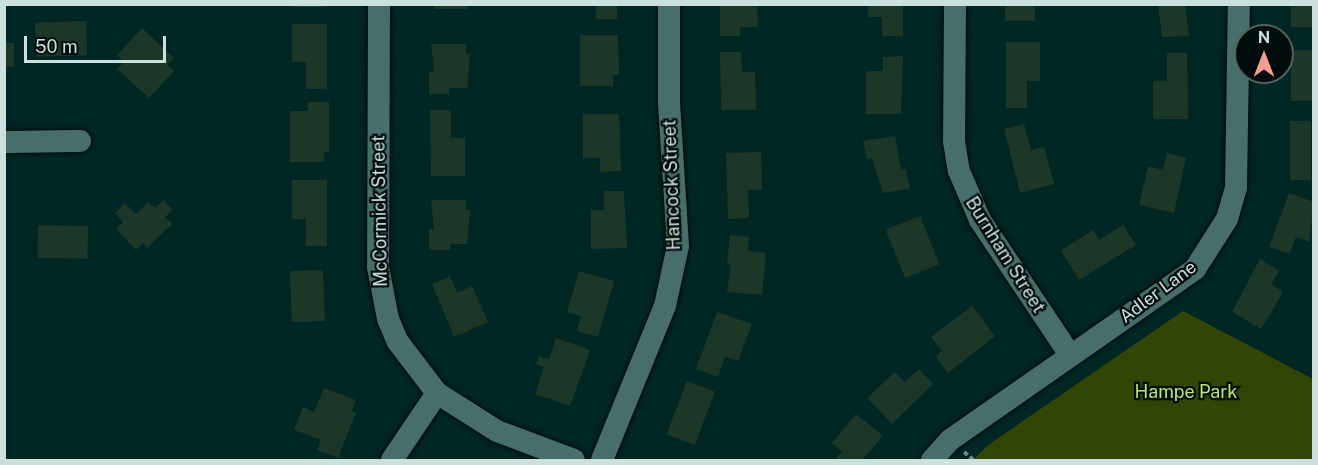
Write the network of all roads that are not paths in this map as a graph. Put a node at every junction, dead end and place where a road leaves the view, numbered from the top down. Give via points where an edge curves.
1 (379, 4) edge
2 (669, 4) edge
3 (955, 4) edge
4 (1239, 4) edge
5 (80, 141) dead end
6 (4, 142) edge
7 (1070, 355) junction
8 (437, 393) junction
9 (392, 460) edge
10 (574, 460) edge
11 (602, 460) edge
12 (932, 460) edge

1 - 8 street, McCormick Street via 380,291 398,342
2 - 11 street, Hancock Street via 669,103 678,246 664,306
3 - 7 street, Burnham Street via 954,141 959,171 980,220
4 - 7 street, Adler Lane via 1239,167 1227,219 1195,269
5 - 6 street
7 - 12 street, Adler Lane via 950,440
8 - 9 street
8 - 10 street, McCormick Street via 497,431

